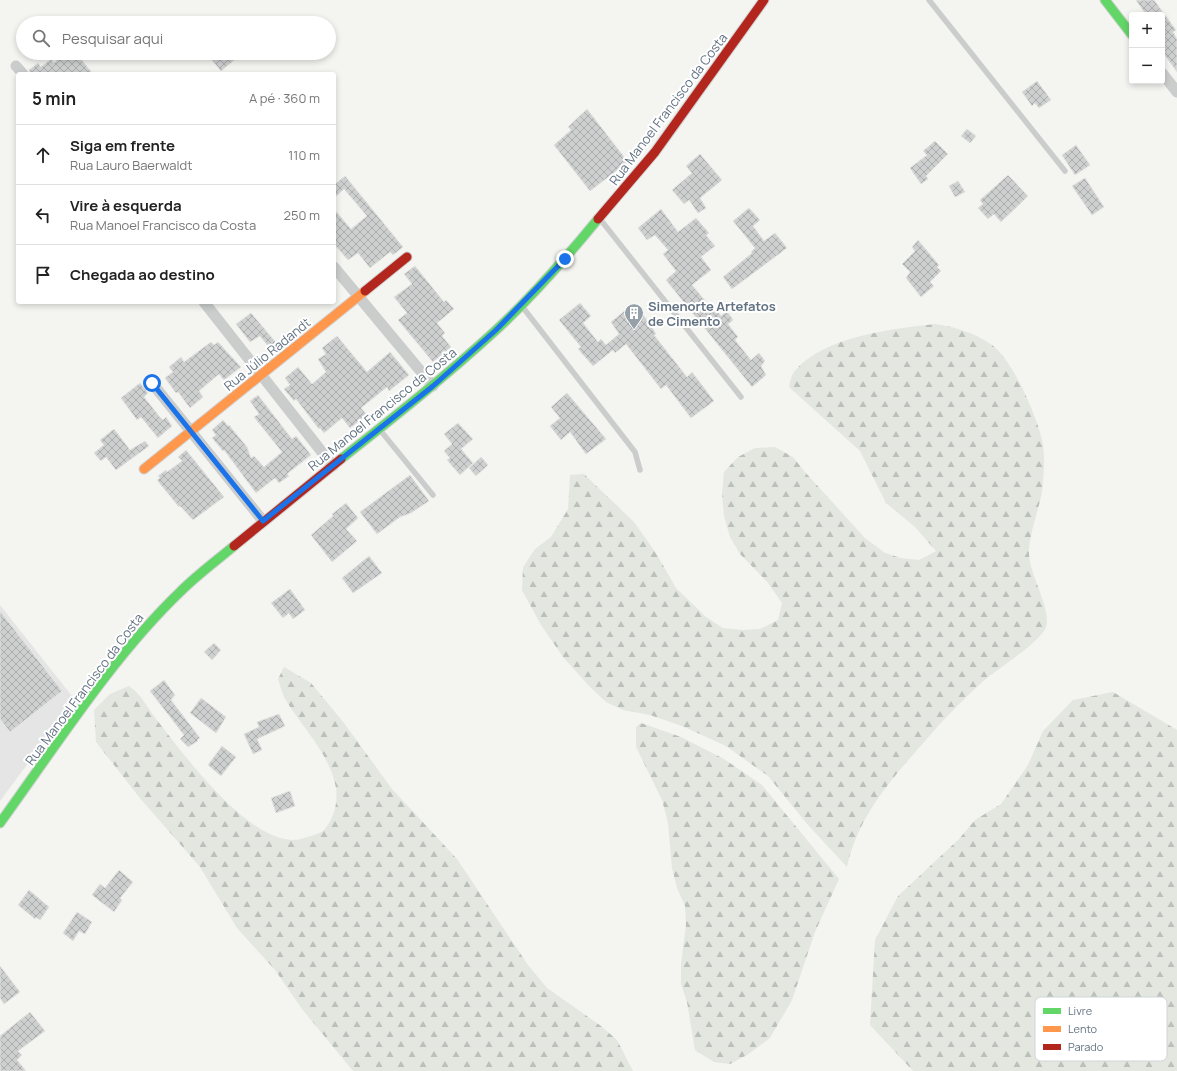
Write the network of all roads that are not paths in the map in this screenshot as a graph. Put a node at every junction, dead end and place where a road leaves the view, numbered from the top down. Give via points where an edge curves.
1 (764, 0) edge
2 (929, 0) edge
3 (1105, 0) edge
4 (1129, 31) edge
5 (1165, 77) edge
6 (1177, 92) edge
7 (1065, 171) dead end
8 (600, 219) junction
9 (407, 257) dead end
10 (336, 269) edge
11 (359, 296) junction
12 (206, 304) edge
13 (521, 305) junction
14 (261, 375) junction
15 (152, 383) dead end
16 (433, 386) junction
17 (741, 397) dead end
18 (380, 430) junction
19 (191, 431) junction
20 (333, 466) junction
21 (144, 470) dead end
22 (640, 470) dead end
23 (433, 495) dead end
24 (263, 521) junction
25 (0, 823) edge

1 - 8 main road, Rua Manoel Francisco da Costa via 673,129
2 - 7 lane
3 - 4 main road
5 - 6 street
8 - 13 main road, Rua Manoel Francisco da Costa
8 - 17 lane
9 - 11 main road, Rua Júlio Radandt
10 - 11 street
11 - 14 main road, Rua Júlio Radandt
11 - 16 street
12 - 14 street
13 - 16 main road, Rua Manoel Francisco da Costa
13 - 22 lane via 635,452
14 - 19 main road, Rua Júlio Radandt
14 - 20 street
15 - 19 street
16 - 18 main road, Rua Manoel Francisco da Costa
18 - 20 main road, Rua Manoel Francisco da Costa
18 - 23 lane
19 - 21 main road, Rua Júlio Radandt
19 - 24 street
20 - 24 main road, Rua Manoel Francisco da Costa
24 - 25 main road, Rua Manoel Francisco da Costa via 198,575 147,627 109,673

